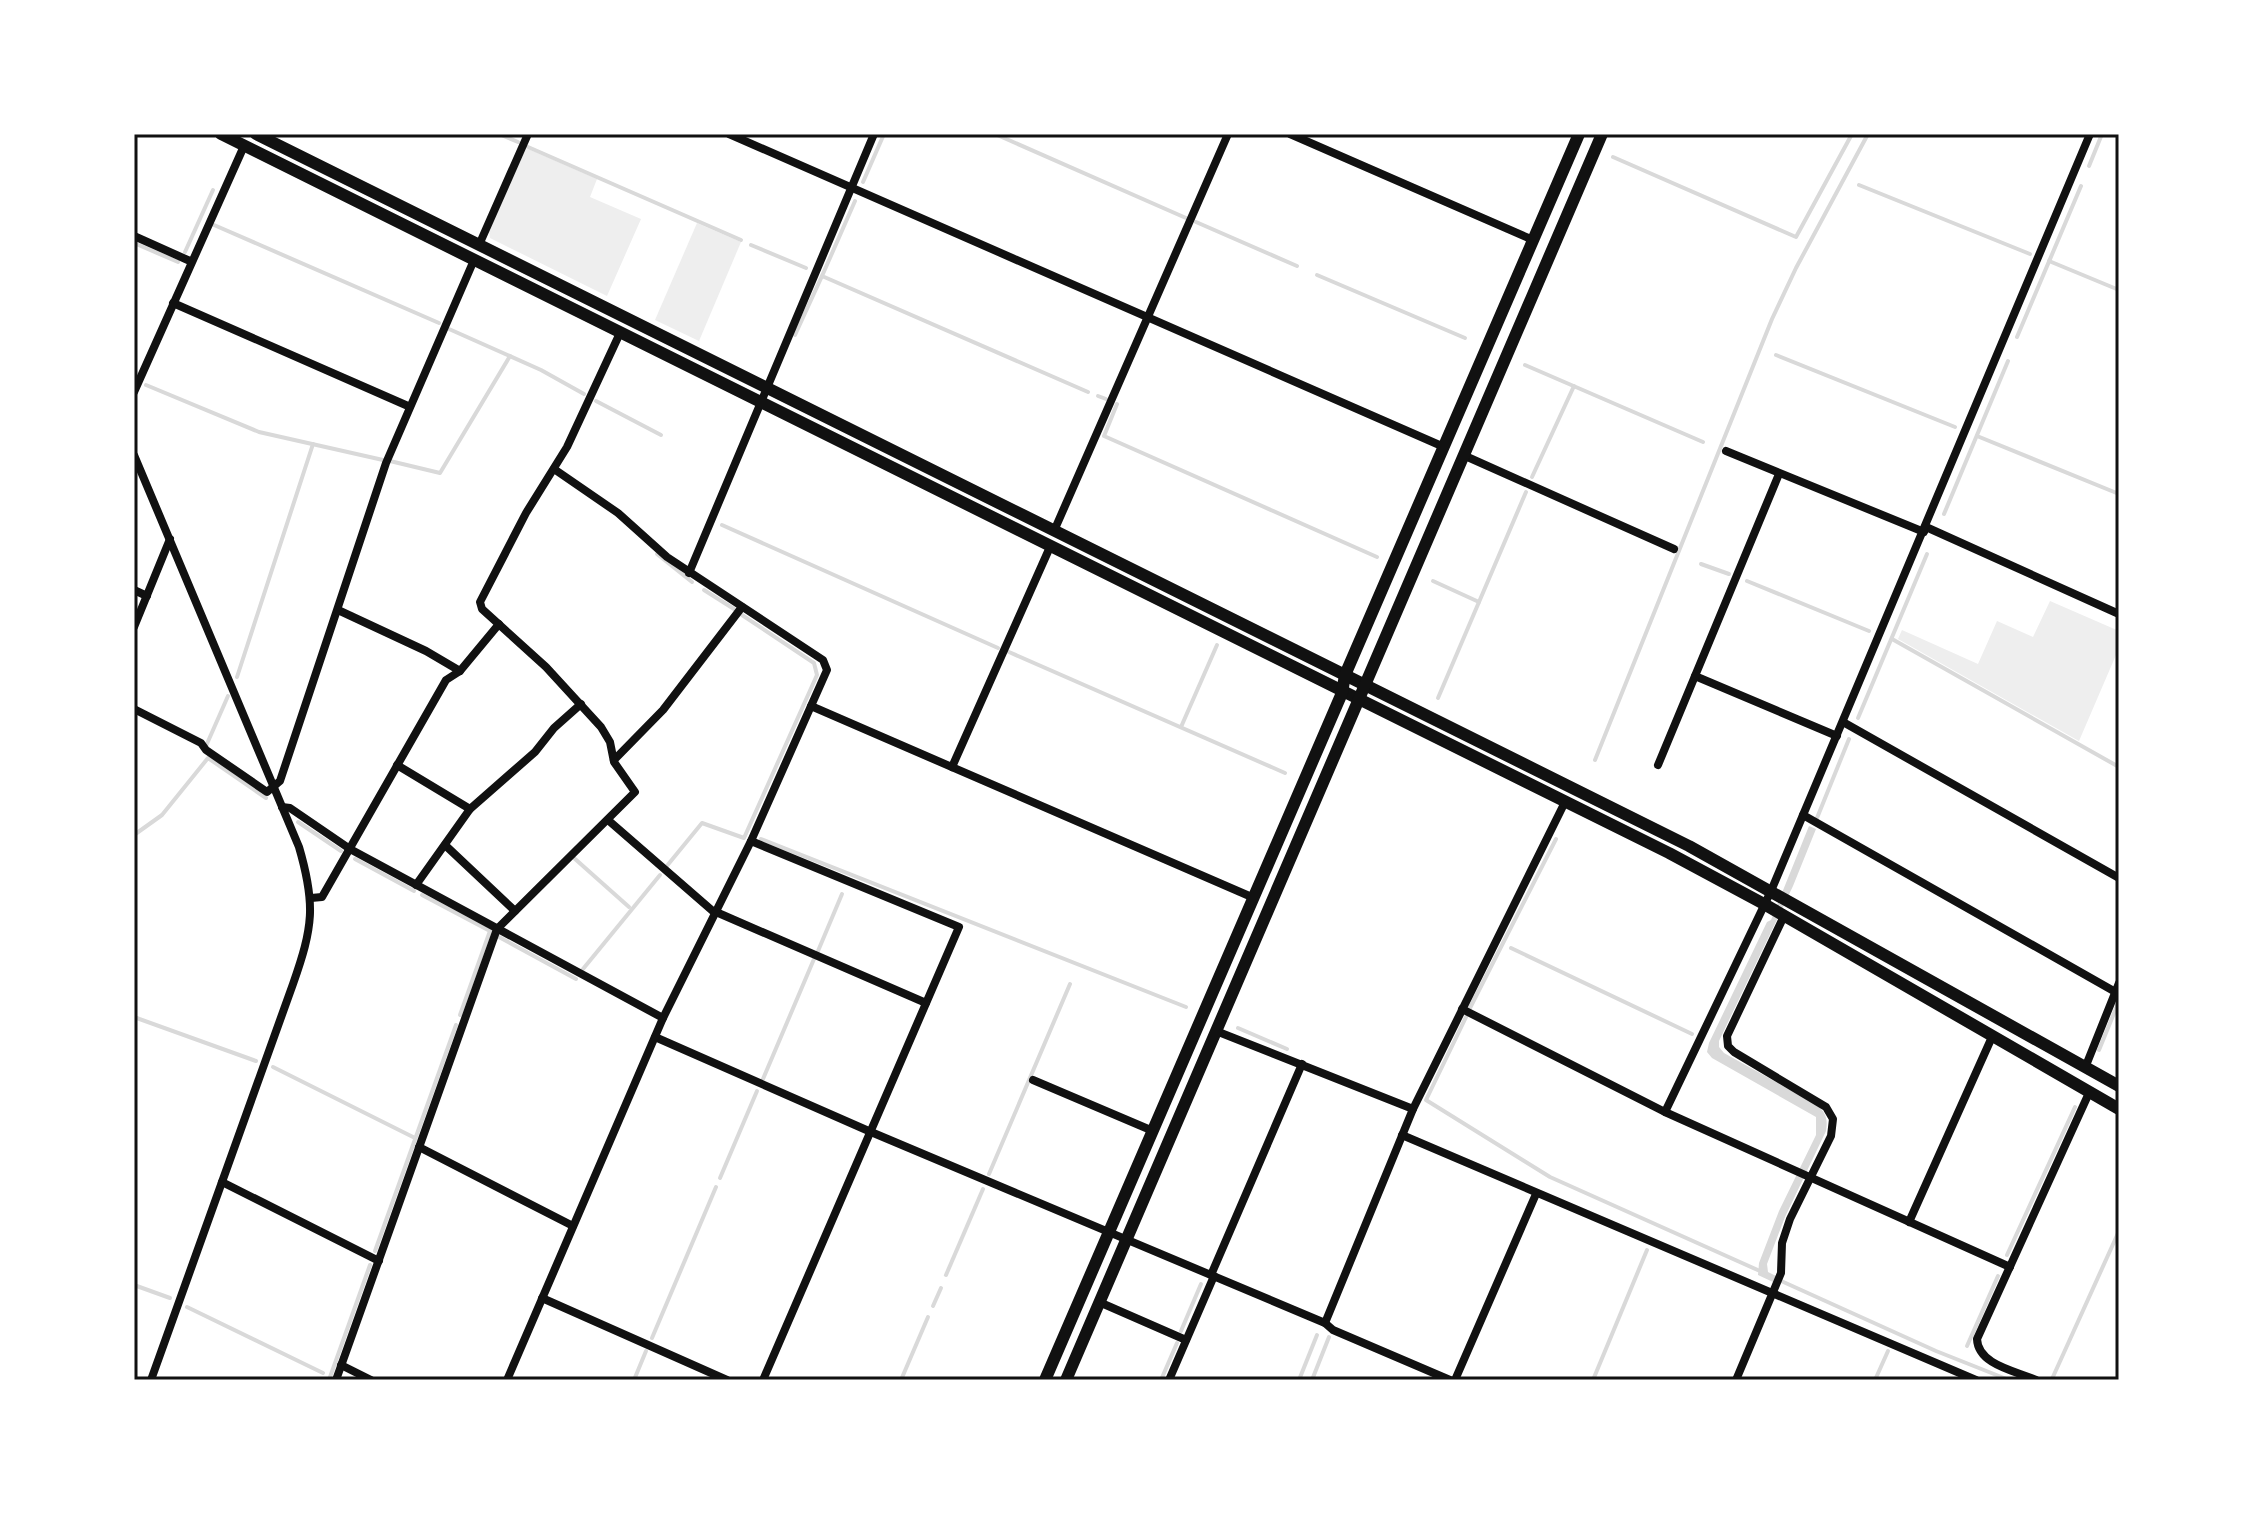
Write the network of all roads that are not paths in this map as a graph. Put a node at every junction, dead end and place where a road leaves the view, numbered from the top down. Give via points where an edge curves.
1 (221, 134) edge
2 (256, 134) edge
3 (528, 134) edge
4 (729, 134) edge
5 (874, 134) edge
6 (1228, 134) edge
7 (1290, 134) edge
8 (1579, 134) edge
9 (1602, 134) edge
10 (2090, 134) edge
11 (244, 146) junction
12 (850, 187) junction
13 (134, 236) edge
14 (1533, 240) junction
15 (479, 245) junction
16 (474, 260) junction
17 (190, 261) junction
18 (173, 303) junction
19 (1148, 317) junction
20 (620, 333) junction
21 (766, 388) junction
22 (134, 392) edge
23 (762, 404) junction
24 (408, 406) junction
25 (1444, 447) junction
26 (1726, 451) dead end
27 (134, 455) edge
28 (1463, 455) junction
29 (554, 469) junction
30 (1779, 474) junction
31 (1925, 530) junction
32 (1054, 531) junction
33 (170, 539) junction
34 (1050, 547) junction
35 (1674, 549) dead end
36 (689, 573) junction
37 (134, 590) edge
38 (147, 596) junction
39 (742, 607) junction
40 (338, 610) junction
41 (2119, 614) edge
42 (499, 624) junction
43 (134, 627) edge
44 (460, 671) junction
45 (1345, 675) junction
46 (1695, 676) junction
47 (1363, 684) junction
48 (1342, 693) junction
49 (1359, 701) junction
50 (581, 704) junction
51 (811, 706) junction
52 (134, 709) edge
53 (1843, 722) junction
54 (1837, 736) junction
55 (614, 760) junction
56 (397, 765) junction
57 (1658, 765) dead end
58 (952, 767) junction
59 (274, 788) junction
60 (1565, 802) junction
61 (282, 807) junction
62 (470, 809) junction
63 (1803, 815) junction
64 (608, 820) junction
65 (751, 841) junction
66 (445, 845) junction
67 (350, 849) junction
68 (2119, 878) edge
69 (416, 885) junction
70 (1771, 891) junction
71 (311, 898) junction
72 (1254, 898) junction
73 (1764, 904) junction
74 (515, 911) junction
75 (716, 913) junction
76 (1783, 915) junction
77 (497, 929) junction
78 (2118, 990) edge
79 (926, 1003) junction
80 (1462, 1009) junction
81 (663, 1018) junction
82 (1216, 1031) junction
83 (655, 1037) junction
84 (1992, 1037) junction
85 (1302, 1064) junction
86 (2085, 1068) junction
87 (1033, 1080) dead end
88 (2119, 1086) edge
89 (2089, 1093) junction
90 (1413, 1109) junction
91 (2119, 1109) edge
92 (1665, 1112) junction
93 (1153, 1131) junction
94 (871, 1132) junction
95 (1402, 1135) junction
96 (419, 1147) junction
97 (1808, 1177) junction
98 (222, 1182) junction
99 (1536, 1194) junction
100 (1909, 1222) junction
101 (573, 1226) junction
102 (1108, 1233) junction
103 (1127, 1238) junction
104 (379, 1261) junction
105 (2010, 1267) junction
106 (1213, 1275) junction
107 (1774, 1290) junction
108 (542, 1298) junction
109 (1099, 1302) junction
110 (1325, 1323) junction
111 (1186, 1340) junction
112 (341, 1365) junction
113 (151, 1380) edge
114 (336, 1380) edge
115 (371, 1380) edge
116 (507, 1380) edge
117 (727, 1380) edge
118 (763, 1380) edge
119 (1045, 1380) edge
120 (1066, 1380) edge
121 (1169, 1380) edge
122 (1452, 1380) edge
123 (1736, 1380) edge
124 (1976, 1380) edge
125 (2036, 1380) edge

1 - 11 main road
2 - 15 main road
3 - 15 street
4 - 12 street
5 - 12 street
6 - 19 street
7 - 14 street
8 - 14 main road
9 - 28 main road
10 - 31 street
11 - 16 main road
11 - 17 street
12 - 19 street
12 - 21 street
13 - 17 street
14 - 25 main road
15 - 21 main road
16 - 20 main road
16 - 24 street
17 - 18 street
18 - 22 street
18 - 24 street
19 - 25 street
19 - 32 street
20 - 23 main road
20 - 29 street
21 - 23 street
21 - 32 main road
23 - 34 main road
23 - 36 street
24 - 40 street
25 - 45 main road
26 - 30 street
27 - 33 street
28 - 35 street
28 - 47 main road
29 - 36 street via 618,513
29 - 42 street via 480,602
30 - 31 street
30 - 46 street
31 - 41 street
31 - 53 street
32 - 45 main road
33 - 38 street
33 - 59 street
34 - 48 main road
34 - 58 street
36 - 39 street
37 - 38 street
38 - 43 street
39 - 51 street via 823,660 827,670
39 - 55 street via 663,710
40 - 44 street
40 - 59 street
42 - 44 street
42 - 50 street
44 - 56 street via 446,680
45 - 47 main road
45 - 48 main road
46 - 54 street
46 - 57 street
47 - 49 main road
47 - 70 main road
48 - 49 main road
48 - 72 main road
49 - 60 main road
49 - 82 main road
50 - 55 street via 610,742
50 - 62 street
51 - 58 street
51 - 65 street
52 - 59 street via 201,743 267,792
53 - 54 street
53 - 68 street
54 - 63 street
55 - 64 street via 635,792
56 - 62 street
56 - 67 street
58 - 72 street
59 - 61 street
60 - 73 main road
60 - 80 street
61 - 67 street
61 - 71 street via 299,847
62 - 66 street
63 - 70 street
63 - 78 street
64 - 74 street
64 - 75 street
65 - 75 street
65 - 79 street via 959,927
66 - 69 street
66 - 74 street
67 - 69 street
67 - 71 street via 322,897
69 - 77 street
70 - 73 street
70 - 86 main road
71 - 98 street via 306,946
72 - 93 main road
73 - 76 main road
73 - 92 street
74 - 77 street
75 - 79 street
75 - 81 street
76 - 84 main road
76 - 97 street via 1727,1036 1734,1052 1826,1107 1833,1119 1831,1136
77 - 81 street
77 - 96 street
78 - 86 street
79 - 94 street
80 - 90 street
80 - 92 street
81 - 83 street
82 - 85 street
82 - 103 main road
83 - 94 street
83 - 101 street
84 - 89 main road
84 - 100 street
85 - 90 street
85 - 106 street
86 - 88 main road
87 - 93 street
89 - 91 main road
89 - 105 street
90 - 95 street
92 - 97 street
93 - 102 main road
94 - 102 street
94 - 118 street
95 - 99 street
95 - 110 street
96 - 101 street
96 - 104 street
97 - 100 street
97 - 107 street via 1782,1243
98 - 104 street
98 - 113 street
99 - 107 street
99 - 122 street
100 - 105 street
101 - 108 street
102 - 103 street
102 - 119 main road
103 - 106 street
103 - 109 main road
104 - 112 street
105 - 125 street via 1977,1339 1978,1350 1984,1358
106 - 110 street
106 - 111 street
107 - 123 street
107 - 124 street
108 - 116 street
108 - 117 street
109 - 111 street
109 - 120 main road
110 - 122 street
111 - 121 street
112 - 114 street
112 - 115 street

